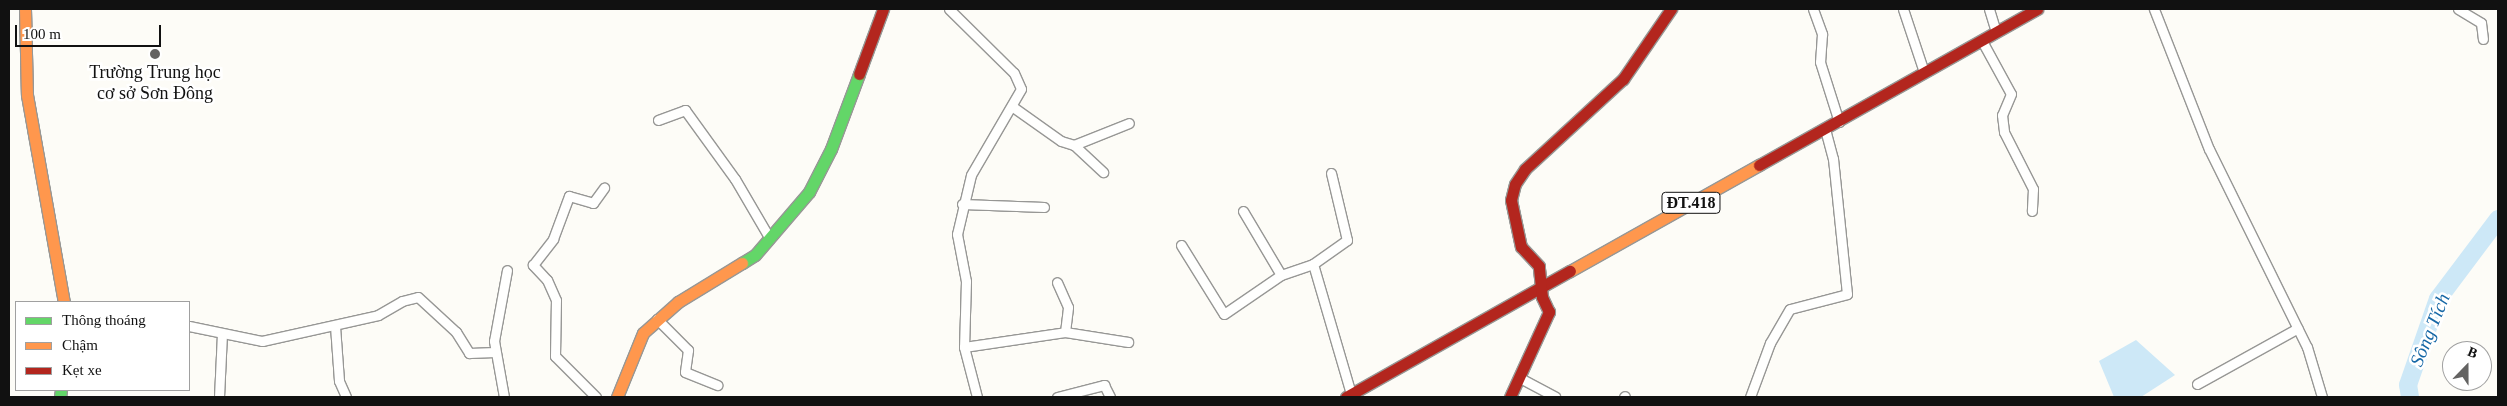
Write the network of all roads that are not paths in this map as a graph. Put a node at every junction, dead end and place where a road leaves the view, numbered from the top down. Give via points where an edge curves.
1 (25, 9) edge
2 (883, 9) edge
3 (950, 9) edge
4 (1671, 9) edge
5 (1812, 9) edge
6 (1903, 9) edge
7 (1989, 9) edge
8 (2037, 9) edge
9 (2154, 9) edge
10 (2458, 9) edge
11 (1996, 32) junction
12 (2483, 38) dead end
13 (1982, 41) junction
14 (1924, 72) junction
15 (1013, 107) junction
16 (658, 120) dead end
17 (1839, 122) junction
18 (1129, 123) dead end
19 (1825, 130) junction
20 (1074, 145) junction
21 (1103, 172) dead end
22 (1331, 173) dead end
23 (604, 188) dead end
24 (962, 204) junction
25 (1044, 207) dead end
26 (2032, 211) dead end
27 (1243, 212) dead end
28 (770, 239) junction
29 (1181, 245) dead end
30 (1314, 264) junction
31 (507, 270) dead end
32 (1282, 275) junction
33 (1057, 282) dead end
34 (1544, 283) junction
35 (64, 301) edge
36 (657, 319) junction
37 (190, 326) edge
38 (335, 326) junction
39 (2298, 328) junction
40 (1064, 332) junction
41 (222, 334) junction
42 (1128, 342) dead end
43 (964, 347) junction
44 (496, 352) junction
45 (1520, 378) junction
46 (2197, 384) dead end
47 (717, 385) dead end
48 (1348, 396) edge
49 (220, 397) edge
50 (346, 397) edge
51 (504, 397) edge
52 (596, 397) edge
53 (617, 397) edge
54 (977, 397) edge
55 (1057, 397) edge
56 (1110, 397) edge
57 (1510, 397) edge
58 (1555, 397) edge
59 (1750, 397) edge
60 (2322, 397) edge

1 - 35 street via 27,95
2 - 28 street via 819,175
3 - 15 street via 1020,82
4 - 34 street via 1623,79 1525,169 1515,184 1511,200 1521,247 1539,266
5 - 17 street via 1822,34 1820,62
6 - 14 street
7 - 11 street
8 - 11 street, ĐT.418
9 - 39 street via 2209,149
10 - 12 street via 2481,23
11 - 13 street, ĐT.418
13 - 14 street, ĐT.418
13 - 26 street via 2011,94 2002,115 2004,132 2033,189
14 - 17 street, ĐT.418
15 - 20 street via 1061,141
15 - 24 street via 982,152
16 - 28 street via 685,110 735,179
17 - 19 street, ĐT.418
18 - 20 street
19 - 34 street, ĐT.418
19 - 59 street via 1833,158 1848,294 1790,309 1770,343
20 - 21 street
22 - 30 street via 1347,240
23 - 52 street via 593,203 569,196 553,239 533,265 547,280 556,300 555,356
24 - 25 street
24 - 43 street via 957,234 966,281
27 - 32 street
28 - 36 street via 740,266
29 - 32 street via 1224,314
30 - 32 street
30 - 48 street
31 - 44 street via 494,328
33 - 40 street via 1068,306
34 - 45 street via 1542,297 1549,312
34 - 48 street, ĐT.418
36 - 47 street via 688,350 685,372 704,384
36 - 53 street via 635,346
37 - 41 street
38 - 41 street via 262,341
38 - 44 street via 378,315 402,300 418,297 456,332 469,353
38 - 50 street via 339,381
39 - 46 street
39 - 60 street
40 - 42 street
40 - 43 street
41 - 49 street
43 - 54 street
44 - 51 street
45 - 57 street
45 - 58 street
55 - 56 street via 1104,386

